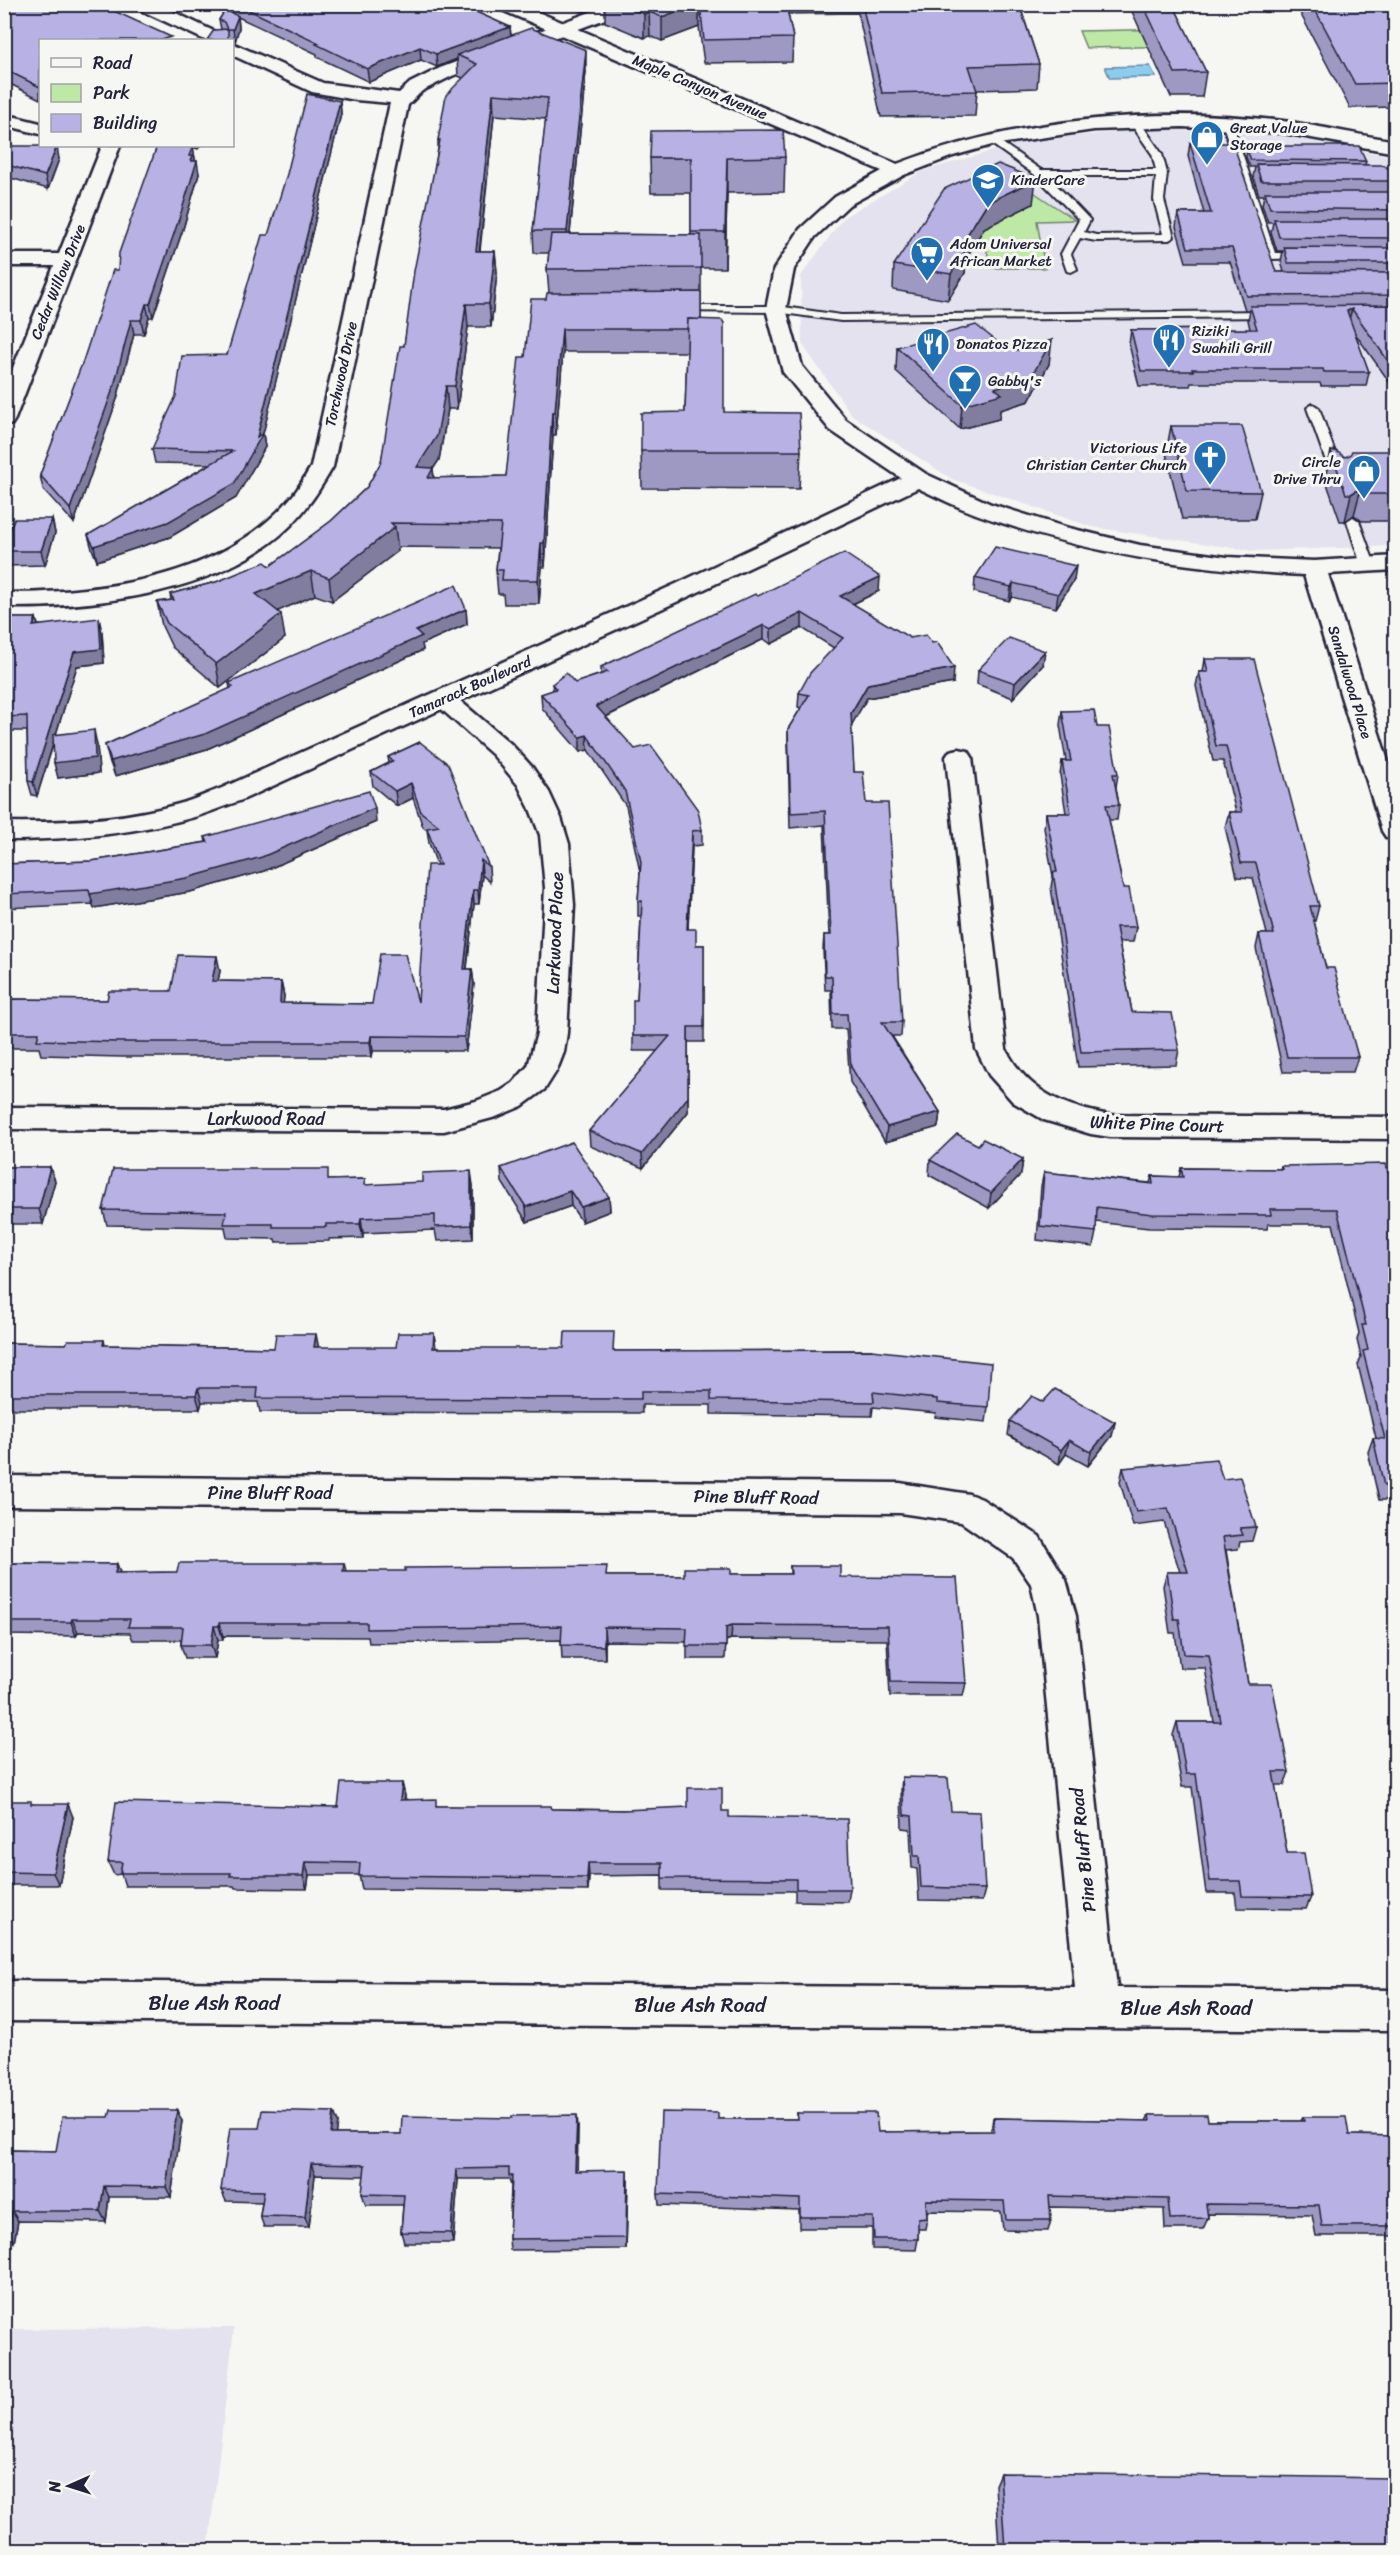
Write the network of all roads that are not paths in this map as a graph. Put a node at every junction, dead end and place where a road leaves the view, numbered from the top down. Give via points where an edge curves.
1 (142, 4) edge
2 (503, 4) edge
3 (629, 4) edge
4 (563, 30) junction
5 (216, 39) edge
6 (235, 50) edge
7 (401, 99) junction
8 (4, 119) edge
9 (1134, 122) junction
10 (1227, 122) junction
11 (39, 129) edge
12 (991, 140) junction
13 (111, 147) edge
14 (1395, 147) edge
15 (897, 171) junction
16 (1040, 173) junction
17 (1162, 173) junction
18 (1078, 234) junction
19 (1316, 256) edge
20 (4, 260) edge
21 (66, 260) junction
22 (1071, 269) dead end
23 (664, 309) edge
24 (776, 309) junction
25 (1288, 314) edge
26 (1313, 408) dead end
27 (4, 419) edge
28 (1338, 478) edge
29 (918, 479) junction
30 (1353, 521) edge
31 (1395, 563) edge
32 (1368, 565) junction
33 (1314, 568) junction
34 (4, 600) edge
35 (443, 699) junction
36 (959, 757) dead end
37 (1393, 816) edge
38 (4, 831) edge
39 (523, 1092) joint
40 (4, 1118) edge
41 (1395, 1128) edge
42 (4, 1491) edge
43 (4, 2001) edge
44 (1098, 2007) junction
45 (1395, 2010) edge

1 - 5 street
2 - 4 street, Maple Canyon Avenue
3 - 4 street
4 - 7 street via 446,72
4 - 15 street, Maple Canyon Avenue
6 - 7 street via 318,88
7 - 34 street, Torchwood Drive via 322,468 299,505 258,540 215,563 158,584 82,598
8 - 11 street
9 - 10 street
9 - 12 street via 1047,129
9 - 17 lane via 1157,154
10 - 14 street via 1295,129
10 - 19 lane via 1267,227 1272,260
12 - 15 street
12 - 16 lane
13 - 21 street, Cedar Willow Drive
15 - 24 street via 842,201 807,233 784,269
16 - 17 lane
16 - 18 lane via 1085,220
17 - 18 lane via 1159,200 1169,237
18 - 22 lane via 1066,254
20 - 21 street
21 - 27 street, Cedar Willow Drive
23 - 24 lane
24 - 25 lane via 841,318
24 - 29 street via 791,366 838,425
26 - 28 lane
29 - 33 street via 983,509 1130,550 1227,564
29 - 35 street, Tamarack Boulevard
30 - 32 lane
31 - 32 street
32 - 33 street
33 - 37 street, Sandalwood Place
35 - 38 street, Tamarack Boulevard via 232,794 185,811 70,830
35 - 39 street, Larkwood Place via 504,752 531,784 557,851 559,905 550,1046 542,1070
36 - 41 street, White Pine Court via 991,1049 1014,1087 1057,1114 1110,1126
39 - 40 street, Larkwood Road via 487,1111 444,1120
42 - 44 street, Pine Bluff Road via 900,1498 969,1509 1026,1547 1048,1580 1057,1616
43 - 44 street, Blue Ash Road
44 - 45 street, Blue Ash Road

